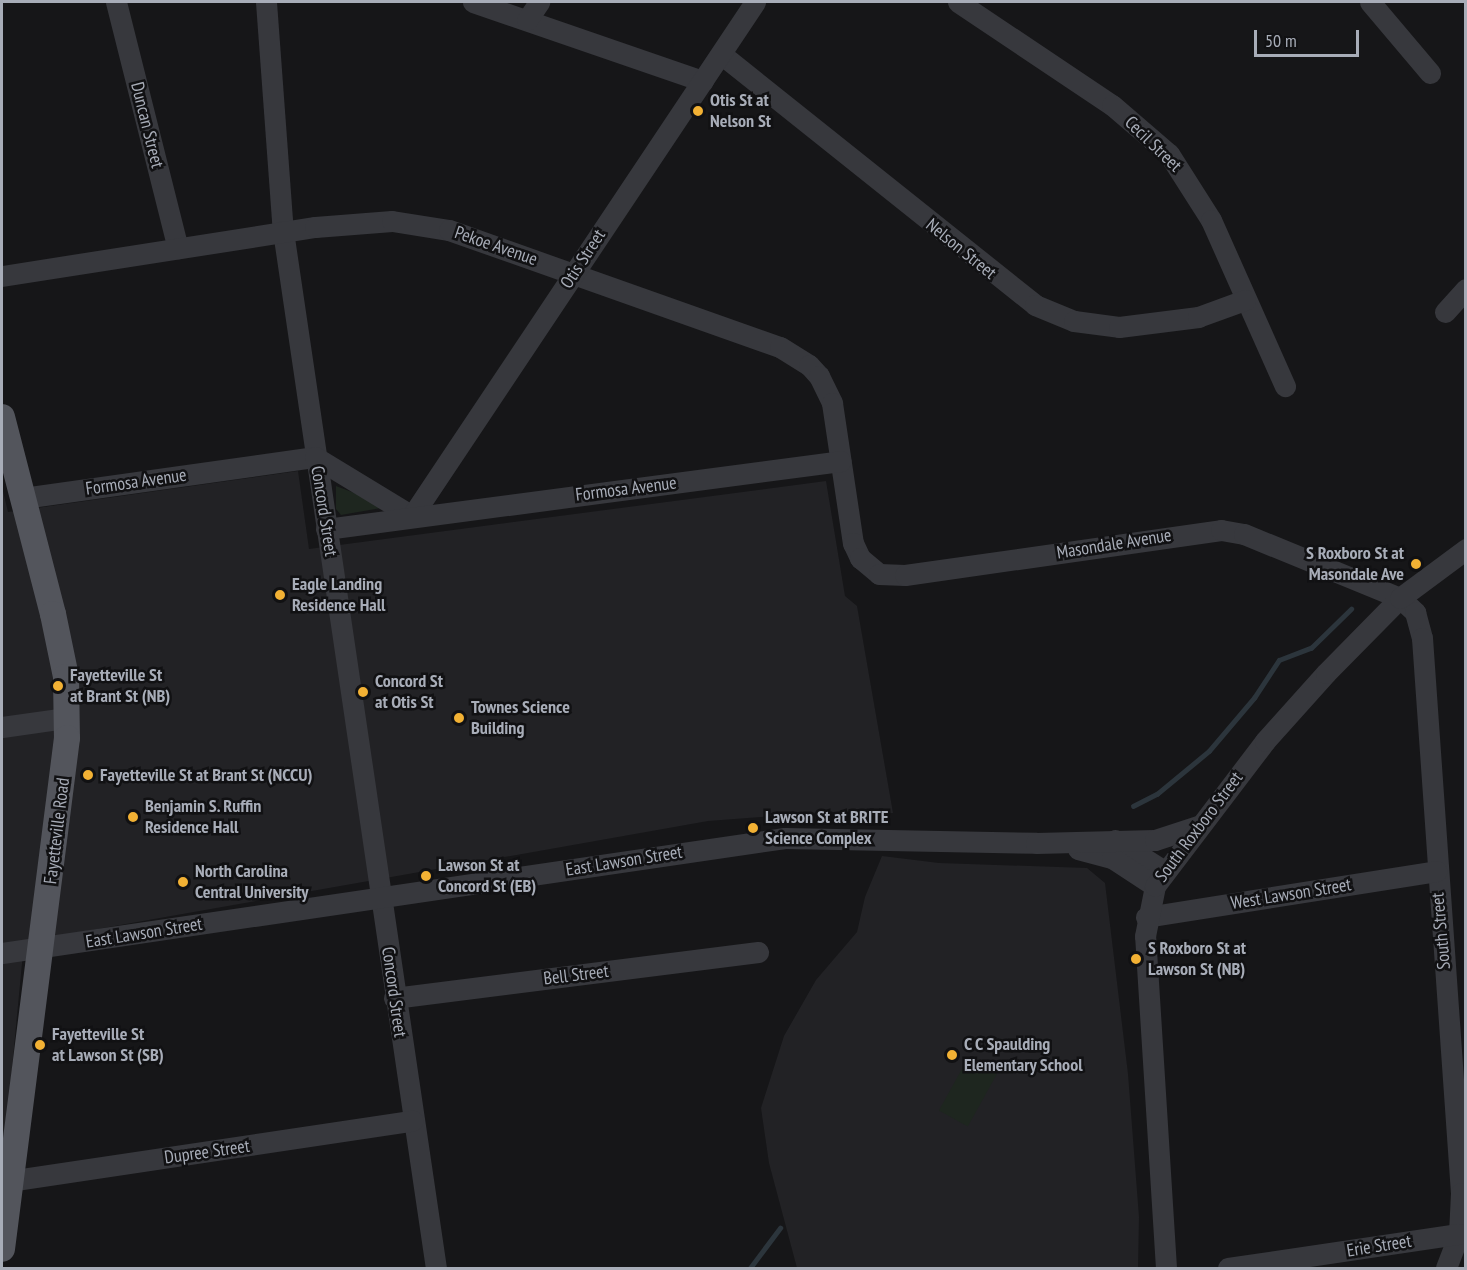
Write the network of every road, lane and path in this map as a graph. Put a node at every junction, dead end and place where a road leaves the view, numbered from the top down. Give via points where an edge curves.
1 (116, 2) edge
2 (266, 2) edge
3 (473, 2) edge
4 (539, 2) edge
5 (755, 2) edge
6 (958, 2) edge
7 (1370, 2) edge
8 (527, 20) junction
9 (721, 54) junction
10 (1430, 73) dead end
11 (703, 81) junction
12 (283, 231) junction
13 (178, 248) junction
14 (573, 273) junction
15 (2, 276) edge
16 (1466, 289) edge
17 (1245, 300) junction
18 (1445, 312) dead end
19 (1286, 386) dead end
20 (2, 417) edge
21 (315, 457) junction
22 (841, 461) junction
23 (23, 498) junction
24 (412, 516) junction
25 (850, 522) joint
26 (326, 529) junction
27 (1466, 549) edge
28 (1400, 598) junction
29 (66, 718) junction
30 (2, 728) edge
31 (1198, 826) junction
32 (1115, 840) junction
33 (1036, 843) junction
34 (1436, 871) junction
35 (1159, 879) junction
36 (380, 899) junction
37 (1146, 917) junction
38 (42, 948) junction
39 (758, 952) dead end
40 (2, 953) edge
41 (394, 998) junction
42 (412, 1121) junction
43 (6, 1181) edge
44 (1458, 1234) junction
45 (2, 1249) edge
46 (436, 1269) edge
47 (1166, 1269) edge
48 (1228, 1269) edge
49 (1446, 1269) edge

1 - 13 street, Duncan Street
2 - 12 street, Concord Street
3 - 8 street
4 - 8 street
5 - 9 street, Otis Street
6 - 17 street, Cecil Street via 1112,105 1169,154 1211,220
7 - 10 street
8 - 11 street
9 - 11 street, Otis Street
9 - 17 street, Nelson Street via 1035,305 1074,321 1119,327 1198,317
11 - 14 street, Otis Street
12 - 13 street, Pekoe Avenue
12 - 14 street, Pekoe Avenue via 392,221 421,224 482,240
12 - 21 street, Concord Street
13 - 15 street, Pekoe Avenue
14 - 22 street, Pekoe Avenue via 797,356 826,388
14 - 24 street, Otis Street
16 - 18 street
17 - 19 street, Cecil Street
20 - 23 main road, Fayetteville Road
21 - 23 street, Formosa Avenue
21 - 24 street
21 - 26 street, Concord Street
22 - 24 street, Formosa Avenue
22 - 25 street, Pekoe Avenue
23 - 29 main road, Fayetteville Road via 59,640 66,677
24 - 26 street, Formosa Avenue
25 - 28 street, Masondale Avenue via 860,558 874,571 890,576 1221,530 1244,534
26 - 36 street, Concord Street
27 - 28 street, South Roxboro Street
28 - 31 street, South Roxboro Street via 1265,741
28 - 34 street, South Street via 1415,612 1422,638
29 - 30 street
29 - 38 main road, Fayetteville Road via 66,760
31 - 32 street, East Lawson Street via 1155,840
31 - 35 street, South Roxboro Street
32 - 33 street, East Lawson Street
32 - 35 street
33 - 35 street, East Lawson Street via 1107,856
33 - 36 street, East Lawson Street via 785,838
34 - 37 street, West Lawson Street
34 - 44 street, South Street via 1461,1193
35 - 37 street, South Roxboro Street
36 - 38 street, East Lawson Street
36 - 41 street, Concord Street
37 - 47 street, South Roxboro Street
38 - 40 street, East Lawson Street
38 - 43 main road, Fayetteville Road
39 - 41 street, Bell Street
41 - 42 street, Concord Street
42 - 43 street, Dupree Street
42 - 46 street, Concord Street
43 - 45 main road, Fayetteville Road
44 - 48 street, Erie Street
44 - 49 street, South Street

